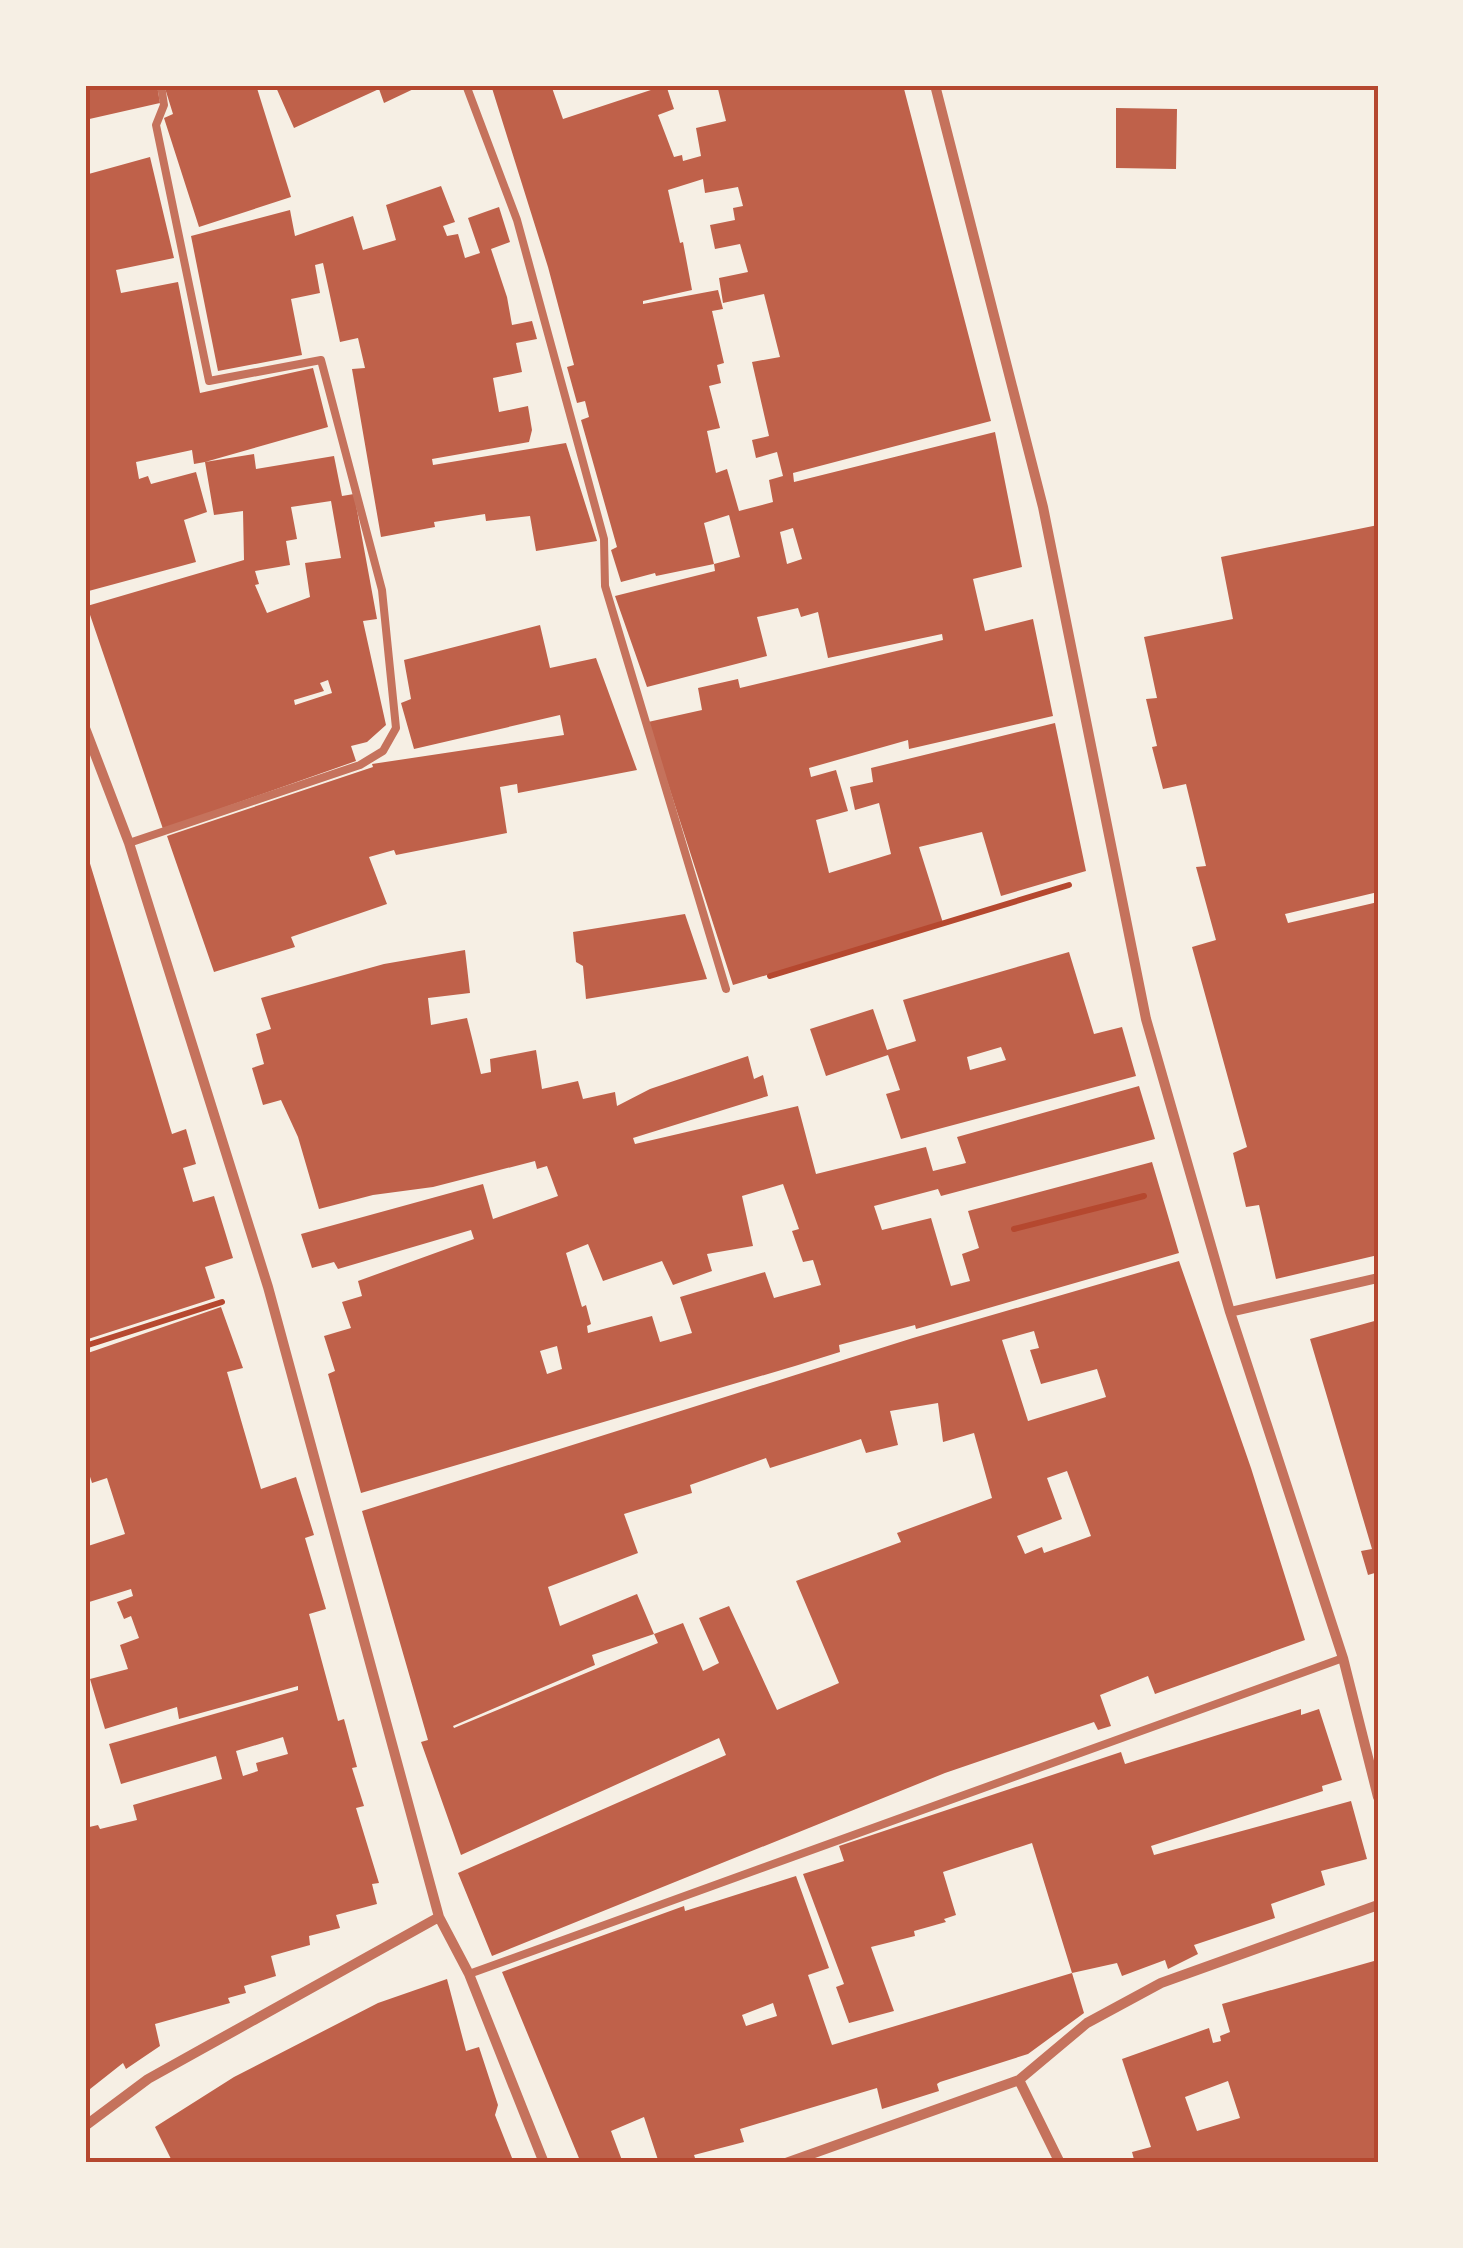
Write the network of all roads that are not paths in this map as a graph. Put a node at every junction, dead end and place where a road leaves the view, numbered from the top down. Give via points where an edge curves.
1 (161, 85) edge
2 (466, 85) edge
3 (935, 85) edge
4 (85, 728) edge
5 (129, 843) junction
6 (726, 990) road end
7 (1378, 1278) edge
8 (1230, 1312) junction
9 (1343, 1658) junction
10 (1378, 1797) edge
11 (1378, 1905) edge
12 (439, 1917) junction
13 (469, 1974) junction
14 (1019, 2080) junction
15 (85, 2126) edge
16 (544, 2163) edge
17 (786, 2163) edge
18 (1060, 2163) edge

1 - 5 lane via 164,105 156,125 210,381 321,360 382,590 396,728 383,750 360,765
2 - 6 lane via 517,220 604,538 606,586
3 - 8 street via 1043,507 1146,1019
4 - 5 street
5 - 12 street via 268,1287
7 - 8 street
8 - 9 street
9 - 10 street
9 - 13 lane
11 - 14 street via 1148,1990 1087,2023
12 - 13 street
12 - 15 street via 148,2079
13 - 16 street
14 - 17 street
14 - 18 street

